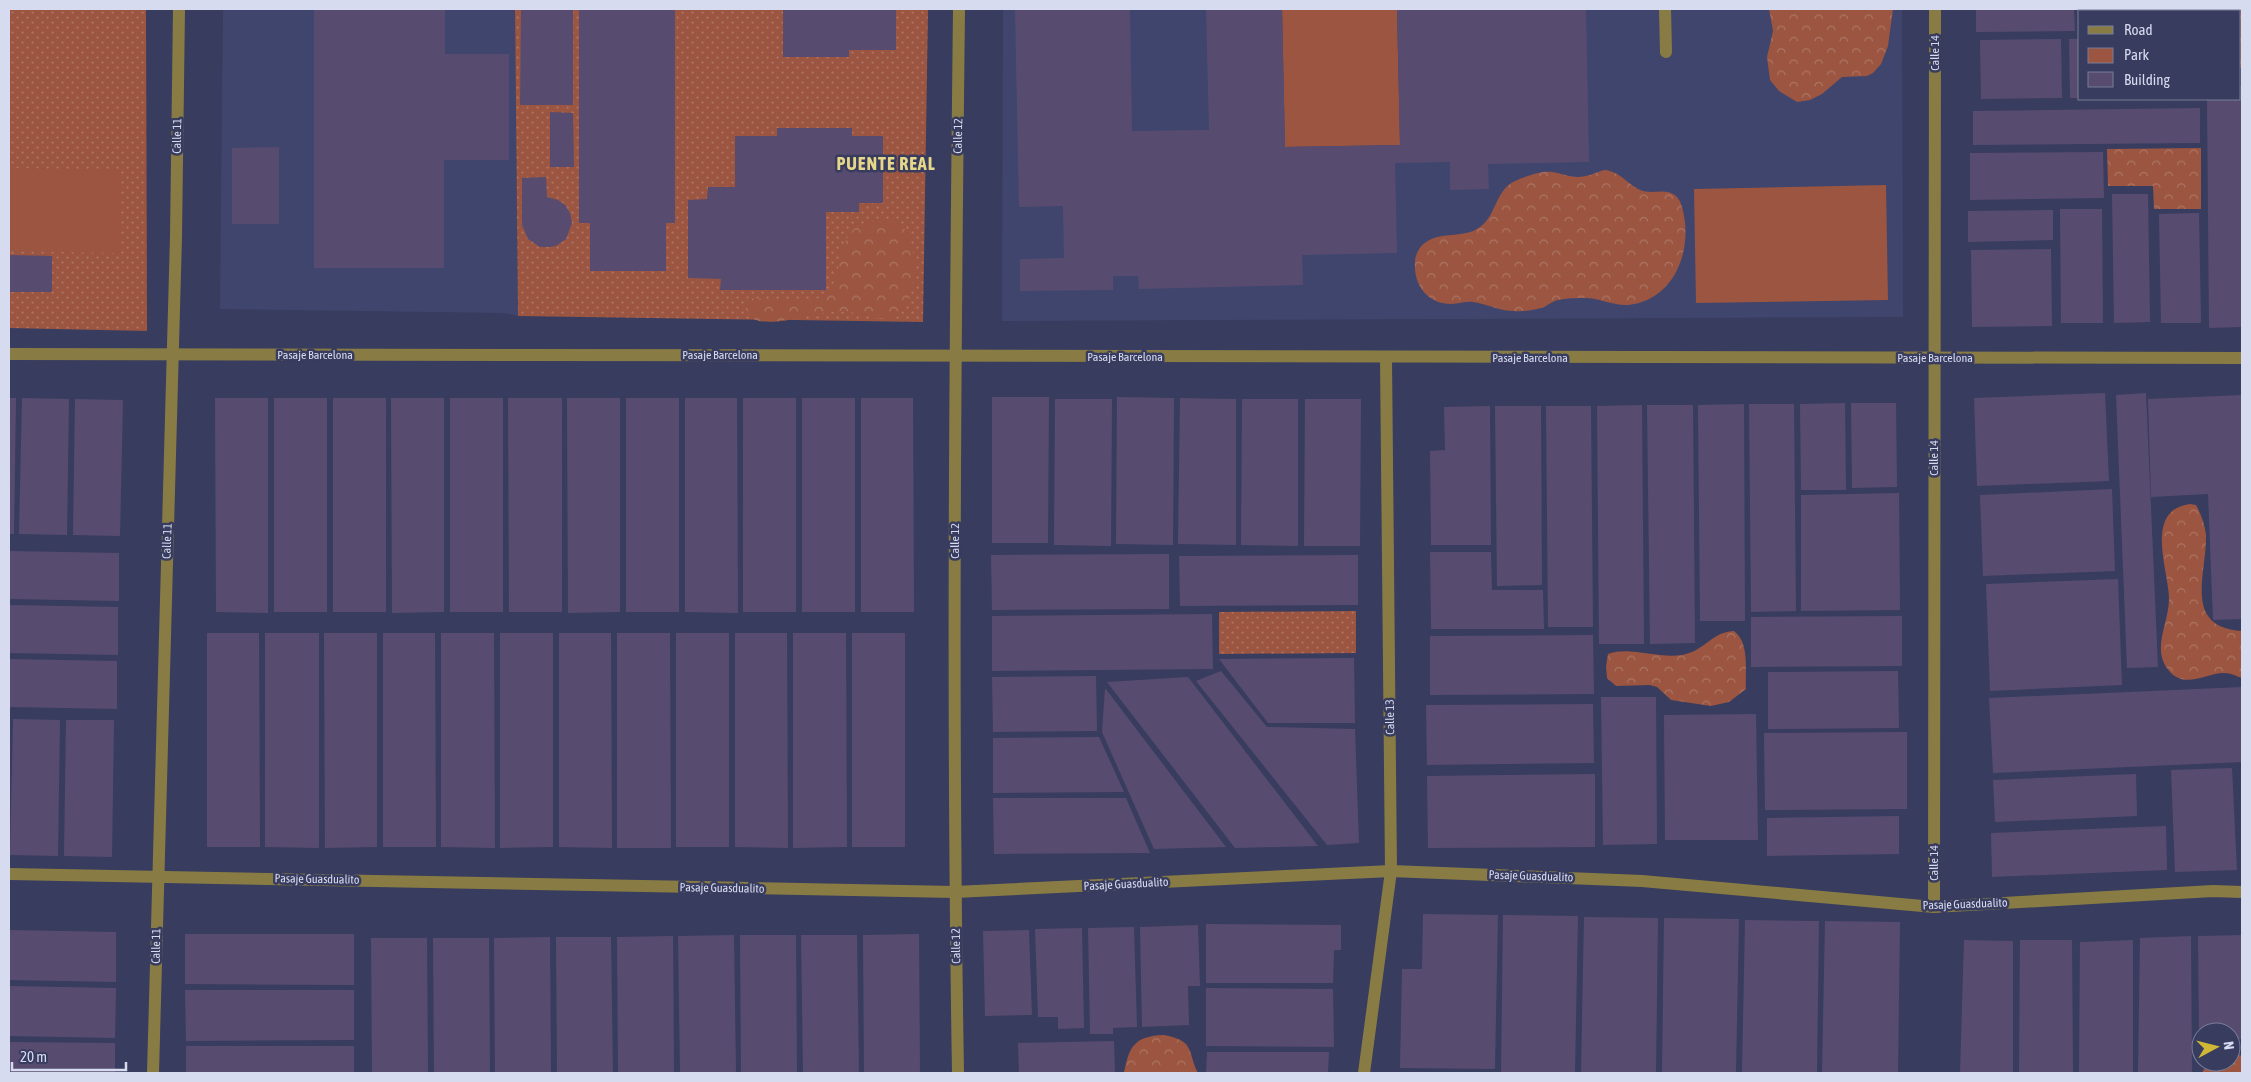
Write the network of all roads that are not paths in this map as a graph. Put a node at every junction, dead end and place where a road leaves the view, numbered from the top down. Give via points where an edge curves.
1 (179, 9) edge
2 (959, 9) edge
3 (1665, 9) edge
4 (1936, 9) edge
5 (1666, 52) dead end
6 (9, 354) edge
7 (173, 356) junction
8 (955, 356) junction
9 (1386, 358) junction
10 (1934, 358) junction
11 (2242, 358) edge
12 (1391, 871) junction
13 (9, 874) edge
14 (158, 876) junction
15 (955, 892) junction
16 (2242, 892) edge
17 (1934, 907) junction
18 (153, 1073) edge
19 (958, 1073) edge
20 (1364, 1073) edge

1 - 7 street, Calle 11
2 - 8 street, Calle 12
3 - 5 street
4 - 10 street, Calle 14
6 - 7 street, Pasaje Barcelona
7 - 8 street, Pasaje Barcelona
7 - 14 street, Calle 11
8 - 9 street, Pasaje Barcelona
8 - 15 street, Calle 12
9 - 10 street, Pasaje Barcelona
9 - 12 street, Calle 13
10 - 11 street, Pasaje Barcelona
10 - 17 street, Calle 14
12 - 15 street, Pasaje Guasdualito
12 - 17 street, Pasaje Guasdualito via 1642,881
12 - 20 street, Calle 13
13 - 14 street, Pasaje Guasdualito
14 - 15 street, Pasaje Guasdualito
14 - 18 street, Calle 11
15 - 19 street, Calle 12
16 - 17 street, Pasaje Guasdualito

